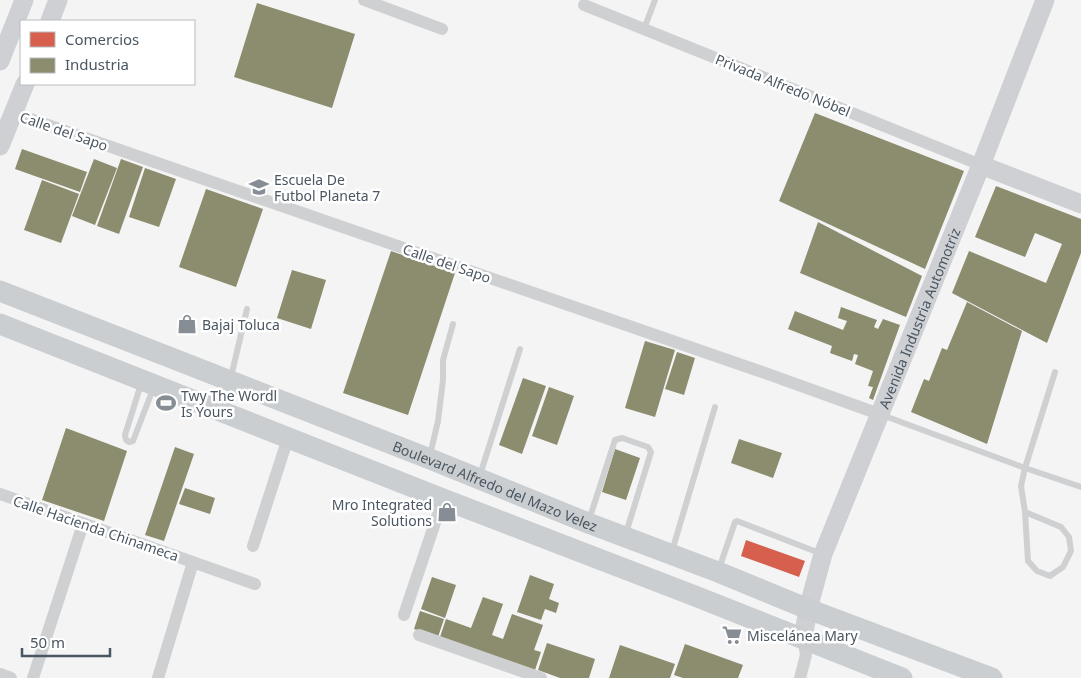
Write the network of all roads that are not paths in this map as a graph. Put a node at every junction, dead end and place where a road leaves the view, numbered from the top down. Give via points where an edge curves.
1 (24, 0) edge
2 (58, 0) edge
3 (364, 0) edge
4 (655, 0) edge
5 (1045, 0) edge
6 (584, 5) dead end
7 (50, 20) edge
8 (442, 29) dead end
9 (644, 29) junction
10 (0, 61) edge
11 (25, 85) edge
12 (13, 113) junction
13 (0, 146) edge
14 (981, 165) junction
15 (1081, 204) edge
16 (0, 291) edge
17 (247, 309) dead end
18 (453, 324) dead end
19 (2, 327) edge
20 (520, 349) dead end
21 (1055, 372) dead end
22 (230, 380) junction
23 (148, 382) junction
24 (715, 407) dead end
25 (879, 414) junction
26 (288, 438) junction
27 (430, 459) junction
28 (1025, 468) junction
29 (479, 479) junction
30 (1081, 487) edge
31 (0, 494) edge
32 (442, 499) junction
33 (1025, 512) junction
34 (588, 523) junction
35 (83, 524) junction
36 (625, 537) junction
37 (253, 546) dead end
38 (670, 554) junction
39 (823, 554) junction
40 (193, 562) junction
41 (718, 572) junction
42 (255, 584) dead end
43 (808, 609) junction
44 (404, 616) dead end
45 (419, 635) dead end
46 (804, 639) junction
47 (0, 674) edge
48 (534, 677) edge
49 (10, 678) edge
50 (33, 678) edge
51 (158, 678) edge
52 (800, 678) edge
53 (902, 678) edge
54 (992, 678) edge

1 - 10 main road
2 - 7 main road
3 - 8 street
4 - 9 lane
5 - 14 main road, Avenida Industria Automotriz
6 - 9 street, Privada Alfredo Nóbel
9 - 14 street, Privada Alfredo Nóbel
11 - 12 main road
12 - 13 main road
12 - 25 street, Calle del Sapo
14 - 15 main road
14 - 25 main road, Avenida Industria Automotriz
16 - 22 main road, Boulevard Alfredo del Mazo Velez
17 - 22 lane
18 - 27 lane via 443,360 438,421
19 - 23 main road
20 - 29 lane
21 - 28 lane
22 - 27 main road, Boulevard Alfredo del Mazo Velez
23 - 23 lane via 125,435 129,442 133,441
23 - 26 main road
24 - 38 lane
25 - 28 lane
25 - 39 main road, Avenida Industria Automotriz
26 - 32 main road
26 - 37 street
27 - 29 main road, Boulevard Alfredo del Mazo Velez
28 - 30 lane
28 - 33 lane via 1021,486
29 - 34 main road, Boulevard Alfredo del Mazo Velez
31 - 35 street, Calle Hacienda Chinameca
32 - 44 street
32 - 46 main road
33 - 33 lane via 1060,527 1069,537 1071,551 1063,567 1050,576 1037,572 1028,561
34 - 36 main road, Boulevard Alfredo del Mazo Velez
34 - 36 lane via 615,440 622,438 648,447 651,452
35 - 40 street, Calle Hacienda Chinameca
35 - 50 street
36 - 38 main road, Boulevard Alfredo del Mazo Velez
38 - 41 main road, Boulevard Alfredo del Mazo Velez
39 - 41 lane via 737,521
39 - 43 main road, Avenida Industria Automotriz
40 - 42 street, Calle Hacienda Chinameca
40 - 51 street
41 - 43 main road, Boulevard Alfredo del Mazo Velez
43 - 46 main road, Avenida Industria Automotriz
43 - 54 main road, Boulevard Alfredo del Mazo Velez
45 - 48 street
46 - 52 street via 806,654
46 - 53 main road
47 - 49 street

